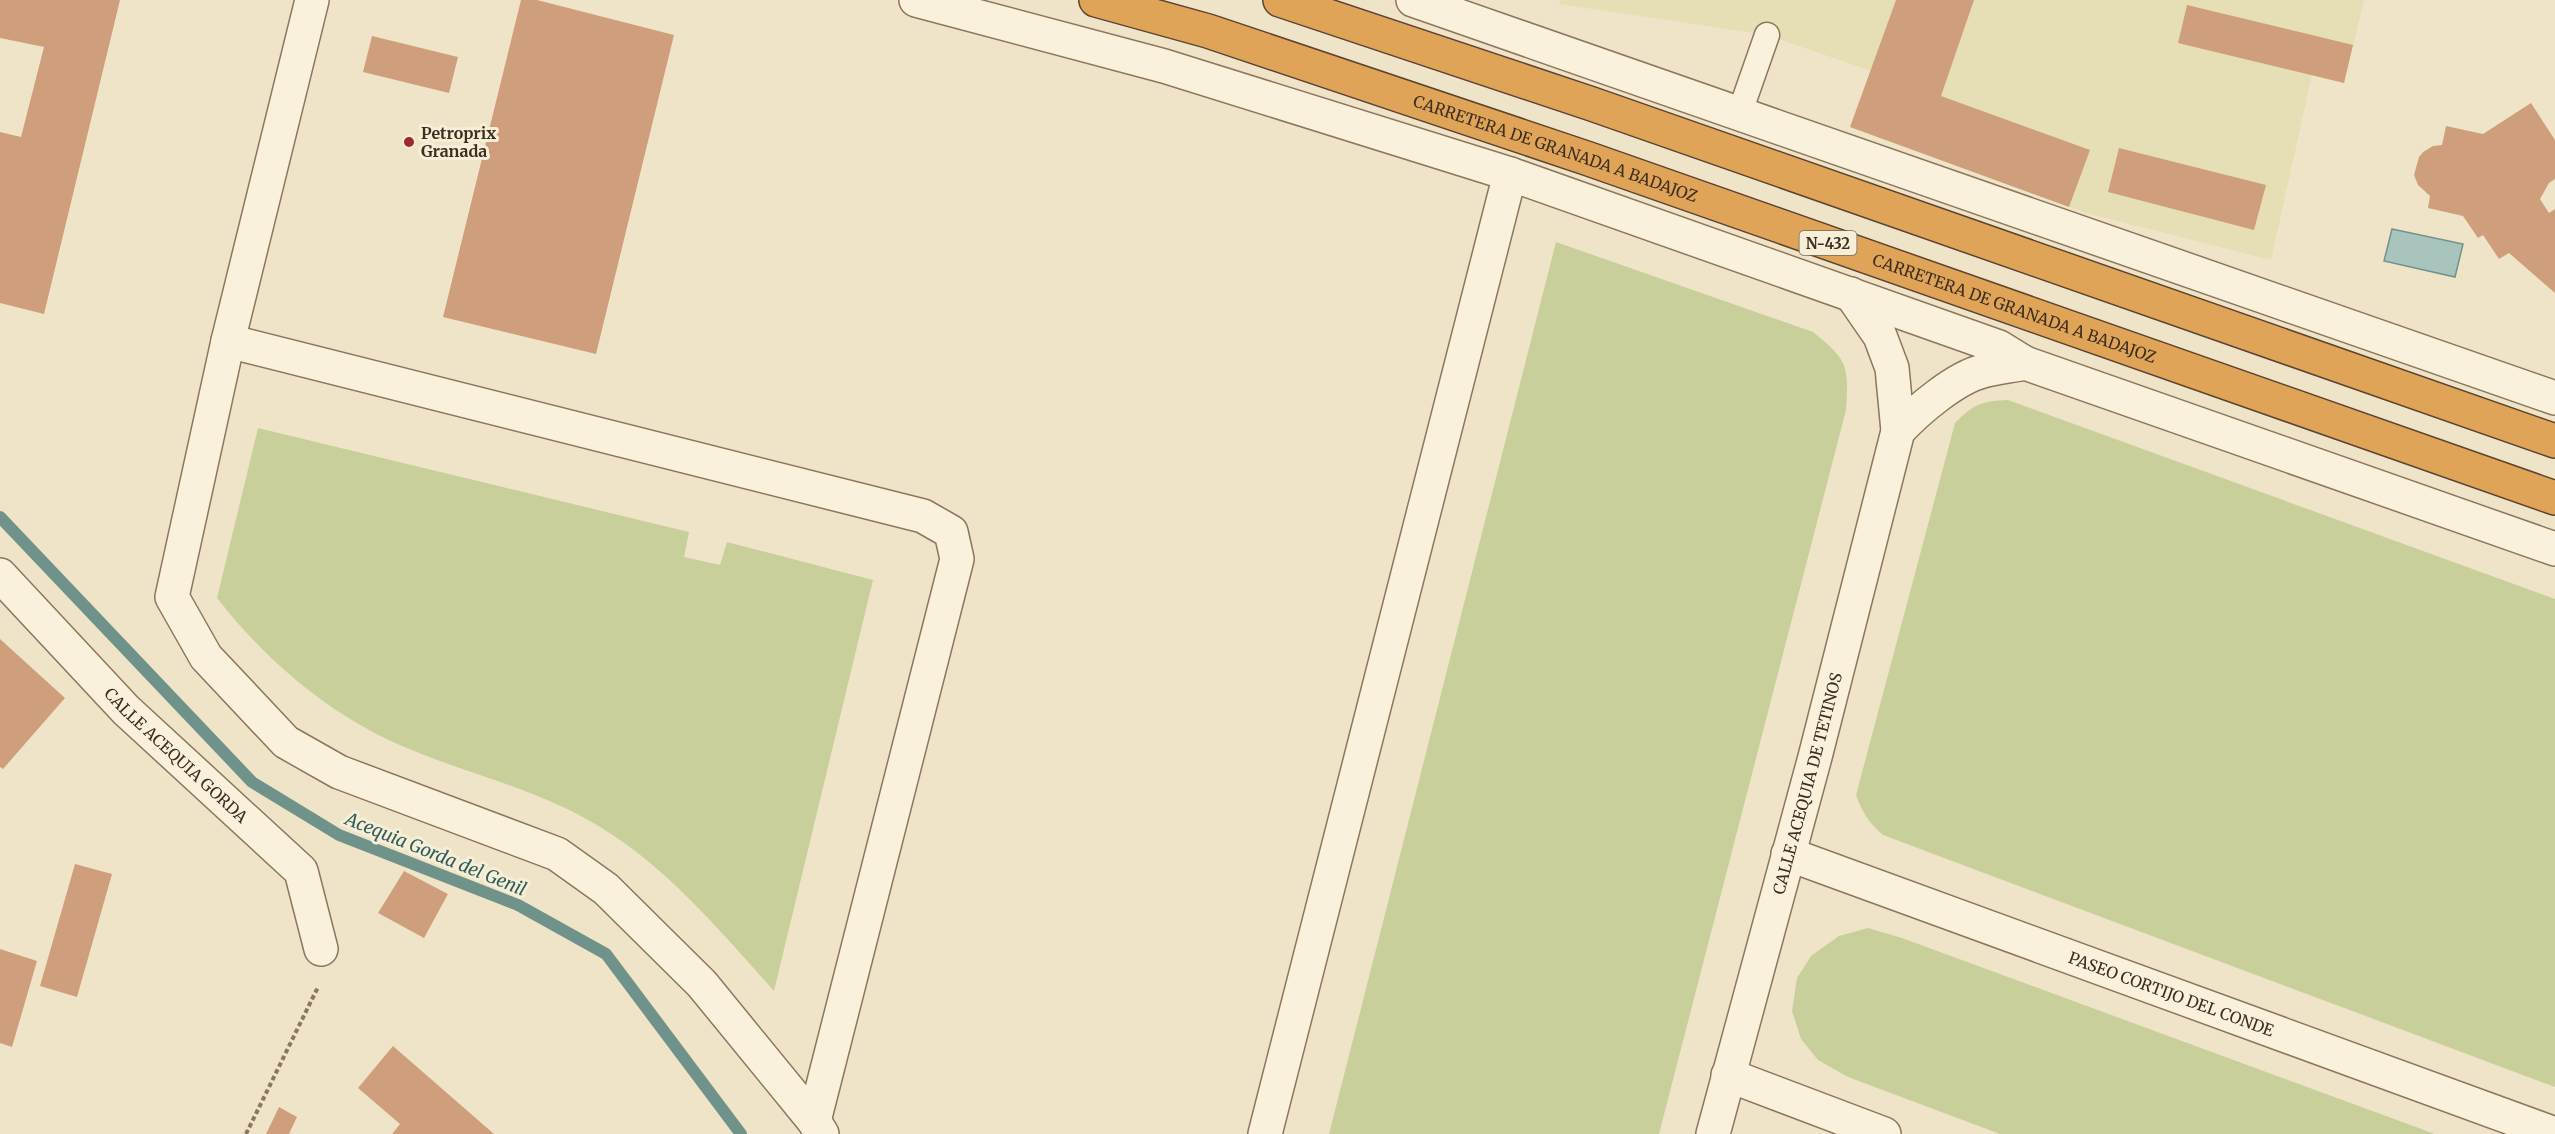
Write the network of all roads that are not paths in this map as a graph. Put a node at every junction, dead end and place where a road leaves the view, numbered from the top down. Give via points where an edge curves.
1 (312, 0) edge
2 (916, 0) edge
3 (1096, 0) edge
4 (1280, 0) edge
5 (1413, 0) edge
6 (1767, 35) dead end
7 (1740, 112) junction
8 (1510, 174) junction
9 (1851, 294) junction
10 (228, 341) junction
11 (2025, 363) junction
12 (2555, 398) edge
13 (1898, 431) junction
14 (2555, 441) edge
15 (2555, 498) edge
16 (2555, 549) edge
17 (0, 574) edge
18 (1788, 854) junction
19 (321, 949) road end
20 (1728, 1075) junction
21 (818, 1127) edge
22 (1265, 1134) edge
23 (1713, 1134) edge
24 (1884, 1134) edge
25 (2555, 1134) edge

1 - 10 street
2 - 8 street via 1164,66
3 - 15 highway, CARRETERA DE GRANADA A BADAJOZ / N-432 via 1208,31 1578,155
4 - 14 highway via 1592,104
5 - 7 street
6 - 7 lane
7 - 12 street
8 - 9 street
8 - 22 street
9 - 11 street via 2000,347
9 - 13 street, CALLE ACEQUIA DE TETINOS via 1880,336 1892,368
10 - 21 street via 172,597 206,657 286,742 330,767 557,854 606,889 702,984
10 - 21 street via 923,516 951,532 957,559
11 - 13 street via 1980,371 1944,391
11 - 16 street
13 - 18 street, CALLE ACEQUIA DE TETINOS
17 - 19 street, CALLE ACEQUIA GORDA via 126,710 301,871
18 - 20 street, CALLE ACEQUIA DE TETINOS
18 - 25 street, PASEO CORTIJO DEL CONDE
20 - 23 street, CALLE ACEQUIA DE TETINOS
20 - 24 street

